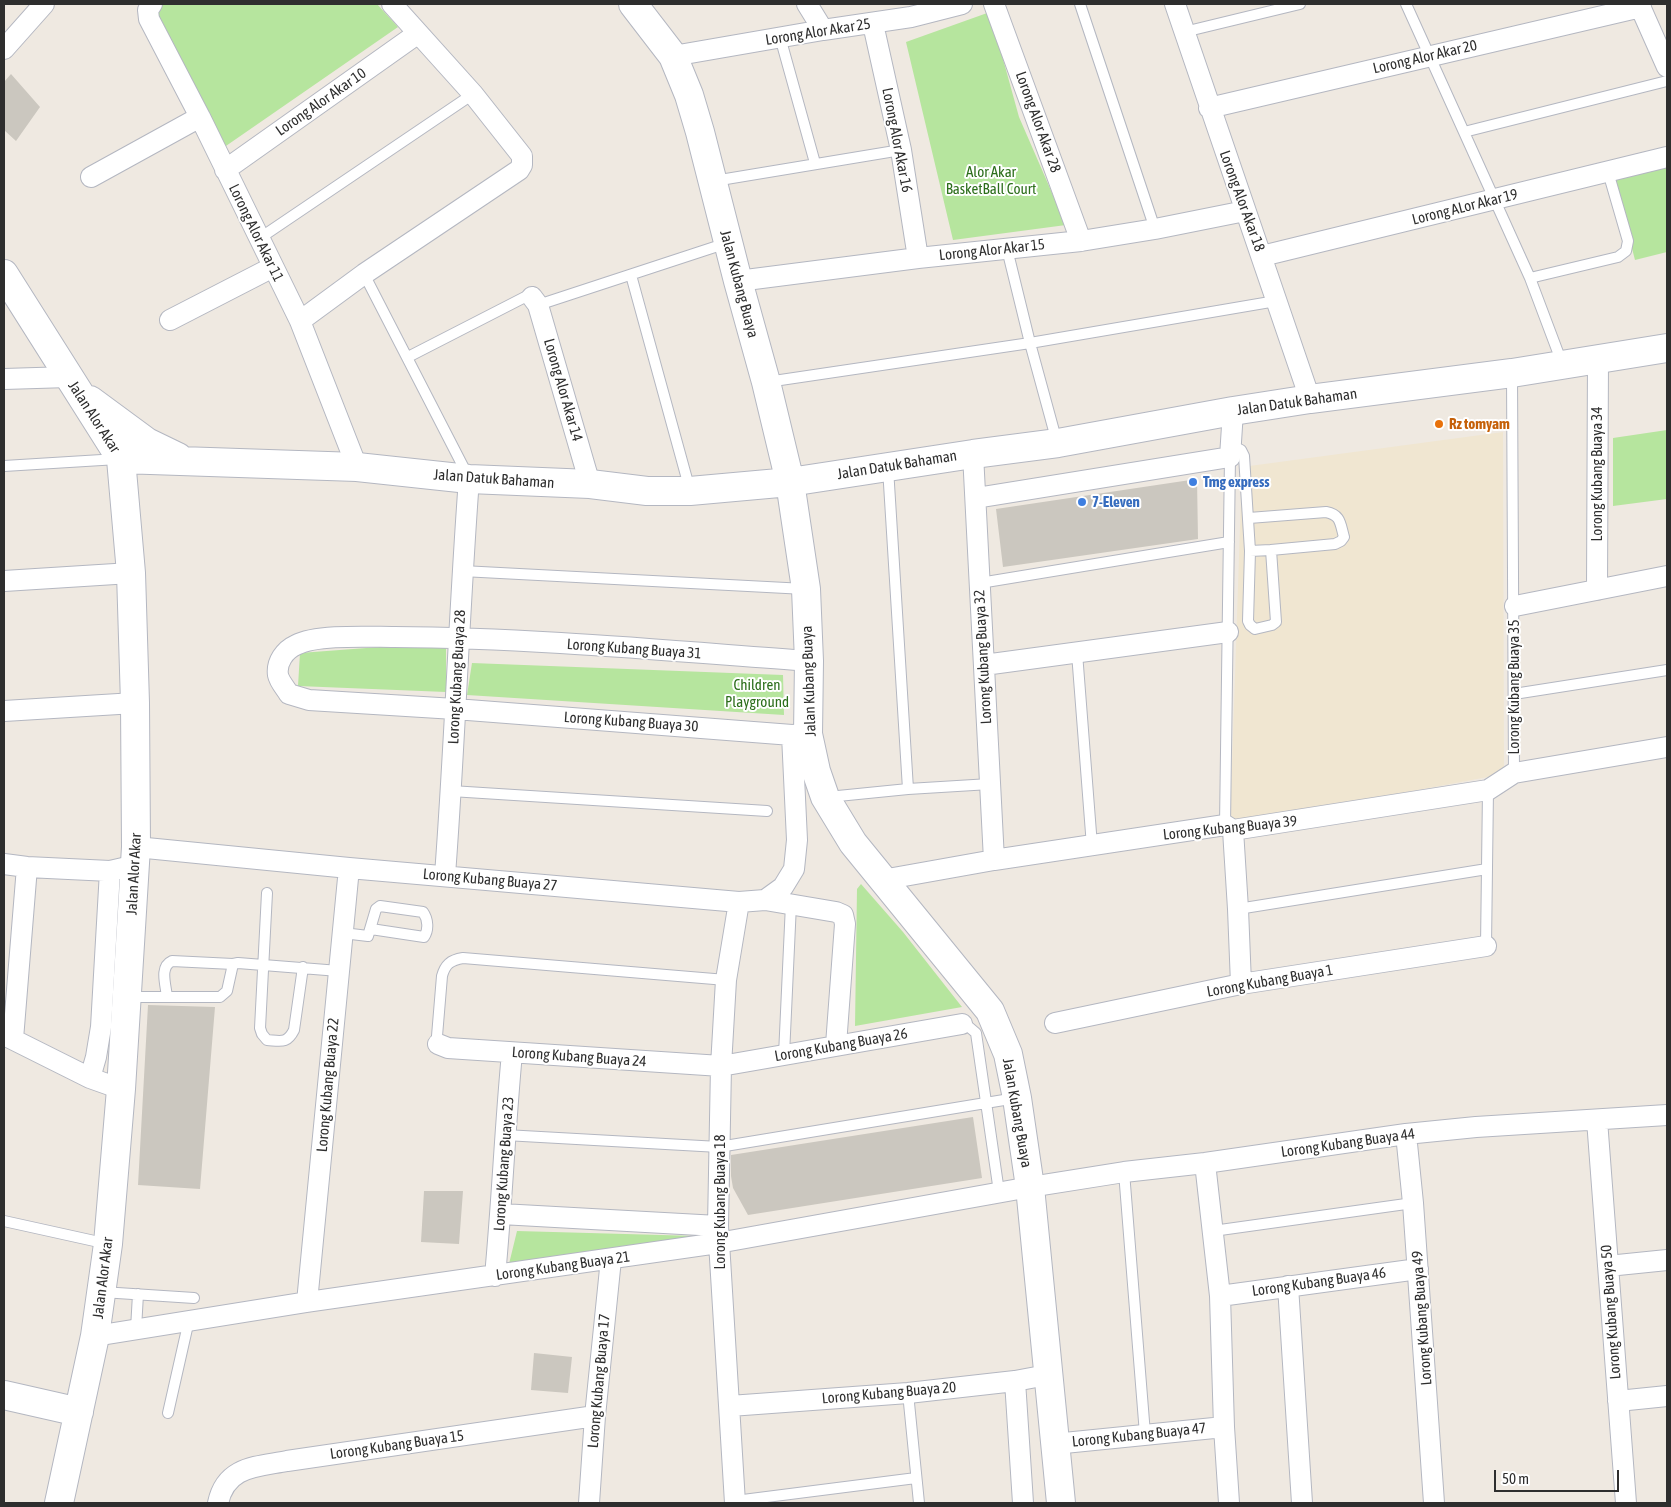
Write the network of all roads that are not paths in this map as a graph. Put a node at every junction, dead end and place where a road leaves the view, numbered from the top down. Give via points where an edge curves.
1 (44, 4) edge
2 (152, 4) edge
3 (392, 4) edge
4 (634, 4) edge
5 (806, 4) edge
6 (962, 4) edge
7 (994, 4) edge
8 (1080, 4) edge
9 (1174, 4) edge
10 (1300, 4) edge
11 (1406, 4) edge
12 (1640, 5) edge
13 (873, 24) junction
14 (823, 30) junction
15 (1184, 32) junction
16 (417, 34) junction
17 (8, 35) edge
18 (780, 37) junction
19 (673, 56) junction
20 (1430, 56) junction
21 (1667, 67) edge
22 (1667, 81) edge
23 (472, 94) junction
24 (1209, 108) junction
25 (200, 117) junction
26 (1464, 132) junction
27 (901, 150) junction
28 (1667, 157) edge
29 (815, 163) junction
30 (225, 170) junction
31 (1608, 172) junction
32 (91, 177) dead end
33 (713, 182) junction
34 (1495, 199) junction
35 (1245, 211) junction
36 (1155, 229) junction
37 (260, 238) junction
38 (1081, 241) junction
39 (728, 243) junction
40 (1007, 248) junction
41 (1262, 256) junction
42 (918, 258) junction
43 (273, 267) junction
44 (364, 274) junction
45 (631, 275) junction
46 (1530, 278) junction
47 (738, 281) junction
48 (8, 287) edge
49 (535, 301) junction
50 (1276, 301) junction
51 (170, 320) dead end
52 (300, 321) junction
53 (1030, 343) junction
54 (1667, 348) edge
55 (408, 357) junction
56 (1598, 358) junction
57 (1563, 365) junction
58 (1512, 373) junction
59 (4, 379) edge
60 (766, 382) junction
61 (73, 384) junction
62 (1310, 399) junction
63 (1233, 411) junction
64 (1058, 443) junction
65 (1230, 451) junction
66 (973, 454) junction
67 (120, 459) junction
68 (184, 460) junction
69 (4, 466) edge
70 (888, 466) junction
71 (357, 467) junction
72 (469, 479) junction
73 (790, 482) junction
74 (590, 484) junction
75 (690, 491) junction
76 (976, 498) junction
77 (1249, 518) junction
78 (1229, 542) junction
79 (1271, 550) junction
80 (1250, 551) junction
81 (462, 572) junction
82 (131, 573) junction
83 (1667, 576) edge
84 (4, 581) edge
85 (980, 583) junction
86 (806, 589) junction
87 (1596, 590) junction
88 (1514, 606) junction
89 (1228, 632) junction
90 (459, 637) junction
91 (1077, 653) junction
92 (809, 660) junction
93 (984, 665) junction
94 (1667, 670) edge
95 (1514, 694) junction
96 (136, 703) junction
97 (455, 709) junction
98 (4, 711) edge
99 (800, 734) junction
100 (1667, 747) edge
101 (1514, 773) junction
102 (990, 784) junction
103 (908, 789) junction
104 (1488, 790) junction
105 (451, 792) junction
106 (825, 798) junction
107 (767, 811) dead end
108 (1229, 828) junction
109 (1092, 846) junction
110 (994, 860) junction
111 (127, 862) junction
112 (4, 864) edge
113 (28, 867) junction
114 (349, 868) junction
115 (1487, 869) junction
116 (444, 875) junction
117 (882, 880) junction
118 (267, 893) dead end
119 (765, 900) junction
120 (739, 902) junction
121 (791, 904) junction
122 (1238, 909) junction
123 (372, 929) junction
124 (342, 933) junction
125 (1486, 946) joint
126 (232, 964) junction
127 (263, 964) junction
128 (303, 967) junction
129 (339, 970) junction
130 (726, 980) junction
131 (1241, 984) junction
132 (127, 997) junction
133 (167, 997) junction
134 (1055, 1023) dead end
135 (962, 1024) joint
136 (113, 1030) junction
137 (8, 1037) edge
138 (438, 1044) joint
139 (836, 1045) junction
140 (512, 1053) junction
141 (784, 1055) junction
142 (721, 1066) junction
143 (90, 1078) junction
144 (121, 1089) junction
145 (1017, 1098) junction
146 (986, 1102) junction
147 (1667, 1115) edge
148 (1597, 1120) junction
149 (1406, 1134) junction
150 (504, 1135) junction
151 (719, 1147) junction
152 (1205, 1163) junction
153 (1124, 1172) junction
154 (1030, 1187) junction
155 (999, 1192) junction
156 (1413, 1203) junction
157 (501, 1214) junction
158 (4, 1221) edge
159 (1213, 1231) junction
160 (718, 1235) junction
161 (108, 1244) junction
162 (611, 1259) junction
163 (1667, 1260) edge
164 (1608, 1266) junction
165 (1418, 1268) junction
166 (495, 1276) junction
167 (1288, 1286) junction
168 (101, 1292) junction
169 (138, 1294) junction
170 (1220, 1296) junction
171 (194, 1298) dead end
172 (307, 1302) junction
173 (189, 1320) junction
174 (136, 1329) junction
175 (95, 1336) junction
176 (1047, 1375) junction
177 (1015, 1382) junction
178 (908, 1393) junction
179 (4, 1395) edge
180 (1667, 1396) edge
181 (1618, 1401) junction
182 (730, 1406) junction
183 (79, 1412) junction
184 (168, 1413) dead end
185 (595, 1416) junction
186 (1224, 1427) junction
187 (1145, 1434) junction
188 (1054, 1444) junction
189 (916, 1478) junction
190 (735, 1502) edge
191 (60, 1503) edge
192 (218, 1503) edge
193 (589, 1503) edge
194 (919, 1503) edge
195 (1023, 1503) edge
196 (1061, 1503) edge
197 (1229, 1503) edge
198 (1302, 1503) edge
199 (1434, 1503) edge
200 (1626, 1503) edge

1 - 17 street
2 - 25 street, Lorong Alor Akar 11 via 148,10 149,19
3 - 16 street
4 - 19 street, Jalan Kubang Buaya
5 - 14 street
6 - 13 street, Lorong Alor Akar 25
7 - 38 street, Lorong Alor Akar 28
8 - 36 lane
9 - 15 street, Lorong Alor Akar 18
10 - 15 lane
11 - 20 lane
12 - 20 street, Lorong Alor Akar 20
12 - 21 street
13 - 14 street, Lorong Alor Akar 25
13 - 27 street, Lorong Alor Akar 16
14 - 18 street, Lorong Alor Akar 25
15 - 24 street, Lorong Alor Akar 18
16 - 23 street
16 - 30 street, Lorong Alor Akar 10
18 - 19 street, Lorong Alor Akar 25
18 - 29 lane
19 - 33 street, Jalan Kubang Buaya via 692,104
20 - 24 street, Lorong Alor Akar 20
20 - 26 lane
22 - 26 lane
23 - 37 lane
23 - 44 street via 522,156 519,170
24 - 35 street, Lorong Alor Akar 18
25 - 30 street, Lorong Alor Akar 11
25 - 32 street
26 - 34 lane
27 - 29 lane
27 - 42 street, Lorong Alor Akar 16
28 - 31 street, Lorong ALor Akar 19
29 - 33 lane
30 - 37 street, Lorong Alor Akar 11
31 - 34 street, Lorong ALor Akar 19
31 - 46 lane via 1628,241 1626,251 1618,257
33 - 39 street, Jalan Kubang Buaya
34 - 41 street, Lorong ALor Akar 19
34 - 46 lane
35 - 36 street, Lorong Alor Akar 15
35 - 41 street, Lorong Alor Akar 18
36 - 38 street, Lorong Alor Akar 15
37 - 43 street, Lorong Alor Akar 11
38 - 40 street, Lorong Alor Akar 15
39 - 45 lane
39 - 47 street, Jalan Kubang Buaya
40 - 42 street, Lorong Alor Akar 15
40 - 53 lane
41 - 50 street, Lorong Alor Akar 18
42 - 47 street, Lorong Alor Akar 15
43 - 51 street
43 - 52 street, Lorong Alor Akar 11
44 - 52 street
44 - 55 lane
45 - 49 lane
45 - 75 lane
46 - 57 lane
47 - 60 street, Jalan Kubang Buaya
48 - 61 street, Jalan Alor Akar
49 - 55 lane via 525,297
49 - 74 street, Lorong Alor Akar 14
50 - 53 lane
50 - 62 street, Lorong Alor Akar 18
52 - 71 street, Lorong Alor Akar 11
53 - 60 lane
53 - 64 lane
54 - 56 street, Jalan Datuk Bahaman
55 - 72 lane
56 - 57 street, Jalan Datuk Bahaman
56 - 87 street, Lorong Kubang Buaya 34
57 - 58 street, Jalan Datuk Bahaman
58 - 62 street, Jalan Datuk Bahaman
58 - 88 lane
59 - 61 street
60 - 73 street, Jalan Kubang Buaya
61 - 67 street, Jalan Alor Akar
61 - 68 street via 147,442
62 - 63 street, Jalan Datuk Bahaman
63 - 64 street, Jalan Datuk Bahaman
63 - 65 street
64 - 66 street, Jalan Datuk Bahaman
65 - 76 street
65 - 77 lane via 1241,450 1244,456
65 - 78 lane
66 - 70 street, Jalan Datuk Bahaman
66 - 76 street, Lorong Kubang Buaya 32
67 - 68 street, Jalan Datuk Bahaman
67 - 69 lane
67 - 82 street, Jalan Alor Akar
68 - 71 street, Jalan Datuk Bahaman
70 - 73 street, Jalan Datuk Bahaman
70 - 103 lane
71 - 72 street, Jalan Datuk Bahaman
72 - 74 street, Jalan Datuk Bahaman
72 - 81 street, Lorong Kubang Buaya 28
73 - 75 street, Jalan Datuk Bahaman
73 - 86 street, Jalan Kubang Buaya
74 - 75 street, Jalan Datuk Bahaman via 647,491
76 - 85 street, Lorong Kubang Buaya 32
77 - 79 lane via 1326,512 1339,519 1344,537 1341,541
77 - 80 lane
78 - 85 lane
78 - 89 lane
79 - 80 lane
79 - 80 lane via 1276,622 1254,629 1248,621
81 - 86 lane
81 - 90 street, Lorong Kubang Buaya 28
82 - 84 street
82 - 96 street, Jalan Alor Akar
83 - 87 street, Lorong Kubang Buaya 35
85 - 93 street, Lorong Kubang Buaya 32
86 - 92 street, Jalan Kubang Buaya
87 - 88 street, Lorong Kubang Buaya 35
88 - 95 lane, Lorong Kubang Buaya 35
89 - 91 street
89 - 108 lane
90 - 92 street, Lorong Kubang Buaya 31
90 - 97 street, Lorong Kubang Buaya 28
90 - 97 street, Lorong Kubang Buaya 31 via 310,640 284,653 278,676 289,694 309,700
91 - 93 street
91 - 109 lane
92 - 99 street, Jalan Kubang Buaya
93 - 102 street, Lorong Kubang Buaya 32
94 - 95 lane
95 - 101 lane, Lorong Kubang Buaya 35
96 - 98 street
96 - 111 street, Jalan Alor Akar
97 - 99 street, Lorong Kubang Buaya 30
97 - 105 street, Lorong Kubang Buaya 28
99 - 106 street, Jalan Kubang Buaya
99 - 119 street via 794,869 783,887
100 - 101 street
101 - 104 street, Lorong Kubang Buaya 39
102 - 103 lane
102 - 110 street, Lorong Kubang Buaya 32
103 - 106 lane
104 - 108 street, Lorong Kubang Buaya 39
104 - 115 lane
105 - 107 lane
105 - 116 street, Lorong Kubang Buaya 28
106 - 117 street, Jalan Kubang Buaya
108 - 109 street, Lorong Kubang Buaya 39
108 - 122 street
109 - 110 street, Lorong Kubang Buaya 39
110 - 117 street, Lorong Kubang Buaya 39
111 - 113 street, Lorong Kubang Buaya 27
111 - 114 street, Lorong Kubang Buaya 27
111 - 132 street, Jalan Alor Akar
111 - 136 street
112 - 113 street, Lorong Kubang Buaya 27
113 - 137 street
114 - 116 street, Lorong Kubang Buaya 27
114 - 124 street, Lorong Kubang Buaya 22
115 - 122 lane
115 - 125 lane
116 - 120 street, Lorong Kubang Buaya 27
117 - 145 street, Jalan Kubang Buaya via 990,1011 1008,1054
118 - 127 lane
119 - 120 street, Lorong Kubang Buaya 27
119 - 121 street, Lorong Kubang Buaya 27
120 - 130 street, Lorong Kubang Buaya 18
121 - 139 street, Lorong Kubang Buaya 27 via 843,915
121 - 141 lane
122 - 131 street
123 - 123 lane via 424,937 427,921 423,912 380,906 376,909
123 - 124 lane via 366,936
124 - 129 street, Lorong Kubang Buaya 22
125 - 131 street, Lorong Kubang Buaya 1
126 - 127 lane
126 - 133 lane via 227,991 220,997
126 - 133 lane via 167,963 164,969
127 - 128 lane
127 - 128 lane via 260,1028 267,1040 284,1041 294,1030
128 - 129 lane
129 - 172 street, Lorong Kubang Buaya 22
130 - 138 lane via 455,959 448,963 442,976
130 - 142 street, Lorong Kubang Buaya 18
131 - 134 street, Lorong Kubang Buaya 1
132 - 133 lane
132 - 136 street, Jalan Alor Akar
135 - 139 street, Lorong Kubang Buaya 26
135 - 146 lane via 976,1033
136 - 143 street via 96,1057
136 - 144 street, Jalan Alor Akar
137 - 143 street
138 - 140 street, Lorong Kubang Buaya 24 via 448,1048
139 - 141 street, Lorong Kubang Buaya 26
140 - 142 street, Lorong Kubang Buaya 24
140 - 150 street, Lorong Kubang Buaya 23
141 - 142 street, Lorong Kubang Buaya 26
142 - 151 street, Lorong Kubang Buaya 18
143 - 144 street
144 - 161 street, Jalan Alor Akar
145 - 146 lane
145 - 154 street, Jalan Kubang Buaya
146 - 151 lane
146 - 155 lane
147 - 148 street, Lorong Kubang Buaya 44
148 - 149 street, Lorong Kubang Buaya 44
148 - 164 street, Lorong Kubang Buaya 50
149 - 152 street, Lorong Kubang Buaya 44
149 - 156 street, Lorong Kubang Buaya 49
150 - 151 lane
150 - 157 street, Lorong Kubang Buaya 23
151 - 160 street, Lorong Kubang Buaya 18
152 - 153 street, Lorong Kubang Buaya 44
152 - 159 street
153 - 154 street, Lorong Kubang Buaya 44
153 - 187 lane
154 - 155 street, Lorong Kubang Buaya 21
154 - 176 street, Jalan Kubang Buaya
155 - 160 street, Lorong Kubang Buaya 21
156 - 159 lane
156 - 165 street, Lorong Kubang Buaya 49
157 - 160 street
157 - 166 street, Lorong Kubang Buaya 23
158 - 161 lane
159 - 170 street
160 - 162 street, Lorong Kubang Buaya 21
160 - 182 street, Lorong Kubang Buaya 18
161 - 168 street, Jalan Alor Akar
162 - 166 street, Lorong Kubang Buaya 21
162 - 185 street, Lorong Kubang Buaya 17
163 - 164 street
164 - 181 street, Lorong Kubang Buaya 50
165 - 167 street, Lorong Kubang Buaya 46
165 - 199 street, Lorong Kubang Buaya 49
166 - 172 street, Lorong Kubang Buaya 21
167 - 170 street, Lorong Kubang Buaya 46
167 - 198 street
168 - 169 lane
168 - 175 street, Jalan Alor Akar
169 - 171 lane
169 - 174 lane
170 - 186 street
172 - 173 street, Lorong Kubang Buaya 21
173 - 174 street, Lorong Kubang Buaya 21
173 - 184 lane
174 - 175 street, Lorong Kubang Buaya 21
175 - 183 street, Jalan Alor Akar
176 - 177 street, Lorong Kubang Buaya 20
176 - 188 street, Jalan Kubang Buaya
177 - 178 street, Lorong Kubang Buaya 20
177 - 195 street
178 - 182 street, Lorong Kubang Buaya 20
178 - 189 lane
179 - 183 street
180 - 181 street
181 - 200 street, Lorong Kubang Buaya 50
182 - 190 street, Lorong Kubang Buaya 18
183 - 191 street, Jalan Alor Akar
185 - 192 street, Lorong Kubang Buaya 15 via 247,1468 228,1479
185 - 193 street, Lorong Kubang Buaya 17
186 - 187 street, Lorong Kubang Buaya 47
186 - 197 street
187 - 188 street, Lorong Kubang Buaya 47
188 - 196 street, Jalan Kubang Buaya
189 - 190 lane
189 - 194 lane

